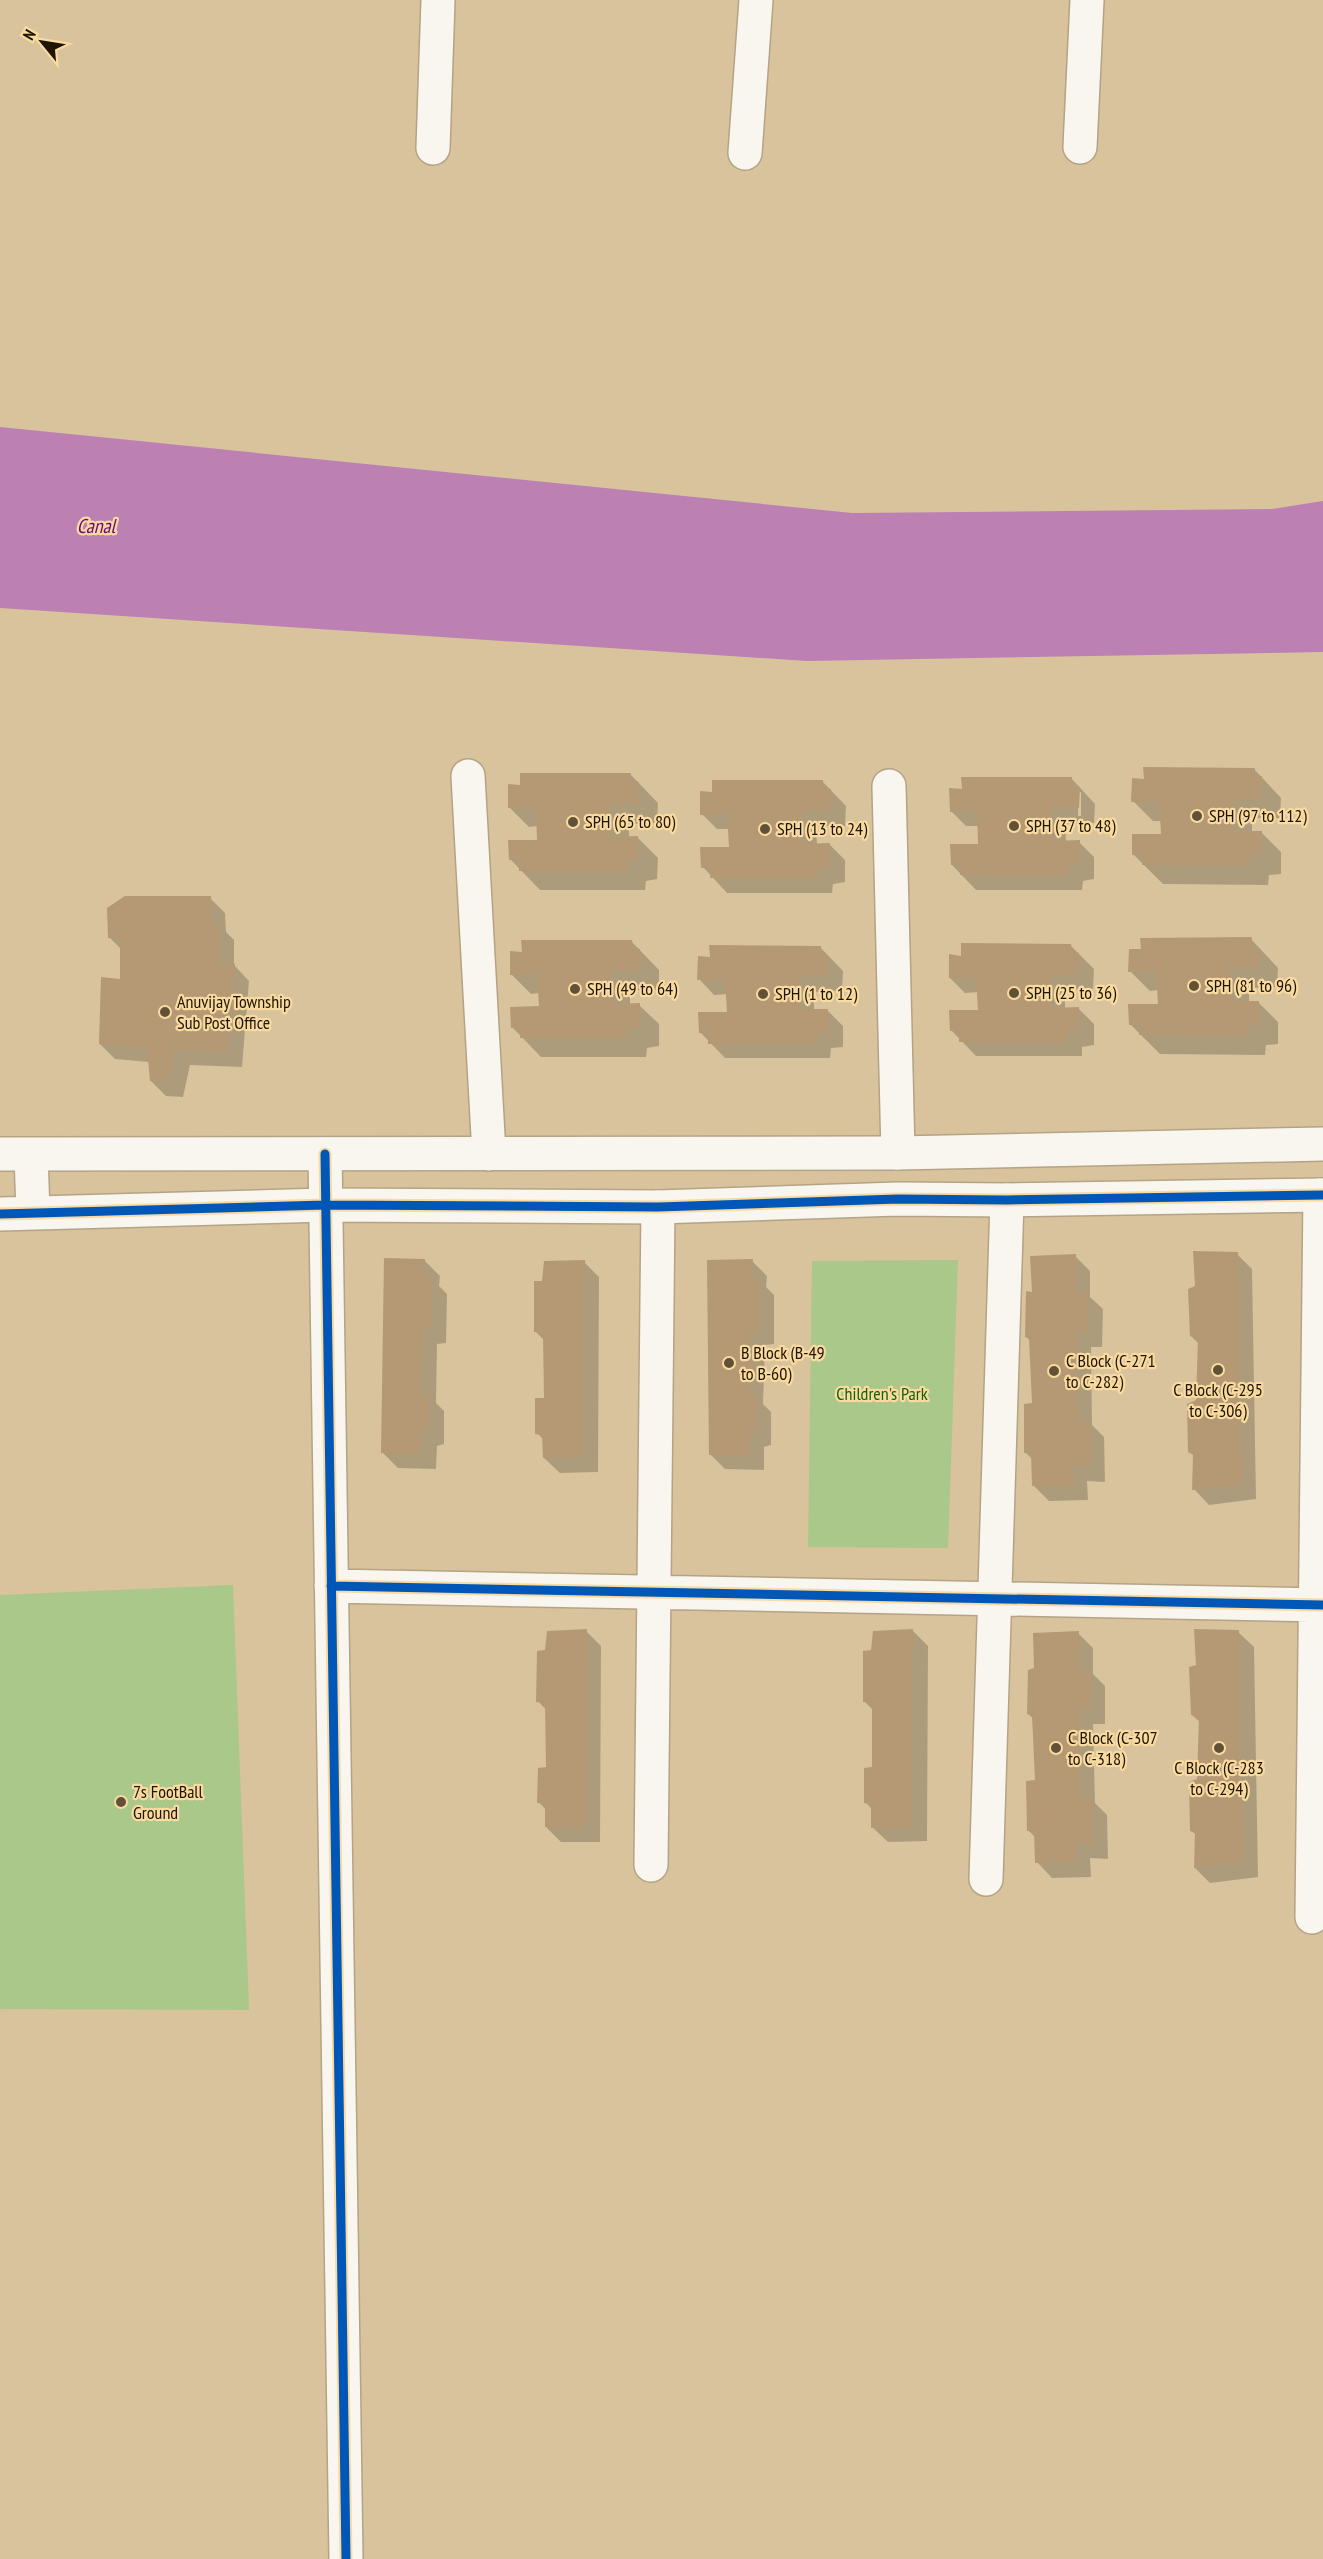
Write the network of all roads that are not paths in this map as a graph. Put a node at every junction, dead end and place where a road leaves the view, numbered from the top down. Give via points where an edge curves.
1 (438, 0) edge
2 (756, 0) edge
3 (1087, 0) edge
4 (1080, 147) dead end
5 (434, 148) dead end
6 (745, 153) dead end
7 (468, 776) dead end
8 (889, 786) dead end
9 (1323, 1144) edge
10 (898, 1153) junction
11 (16, 1154) edge
12 (325, 1154) junction
13 (489, 1154) junction
14 (1322, 1195) edge
15 (898, 1198) junction
16 (1006, 1200) junction
17 (325, 1205) junction
18 (658, 1207) junction
19 (33, 1213) junction
20 (0, 1214) edge
21 (331, 1586) junction
22 (654, 1592) junction
23 (995, 1599) junction
24 (1319, 1605) edge
25 (651, 1865) dead end
26 (986, 1879) dead end
27 (1312, 1917) dead end
28 (346, 2559) edge

1 - 5 street
2 - 6 street
3 - 4 street
7 - 13 street
8 - 10 street
9 - 10 street
10 - 13 street
10 - 15 street
11 - 12 street
11 - 19 street
12 - 13 street
12 - 17 street
14 - 16 street
14 - 24 street
15 - 16 street
15 - 18 street
16 - 23 street
17 - 18 street
17 - 19 street
17 - 21 street
18 - 22 street
19 - 20 street
21 - 22 street
21 - 28 street
22 - 23 street
22 - 25 street
23 - 24 street
23 - 26 street
24 - 27 street

